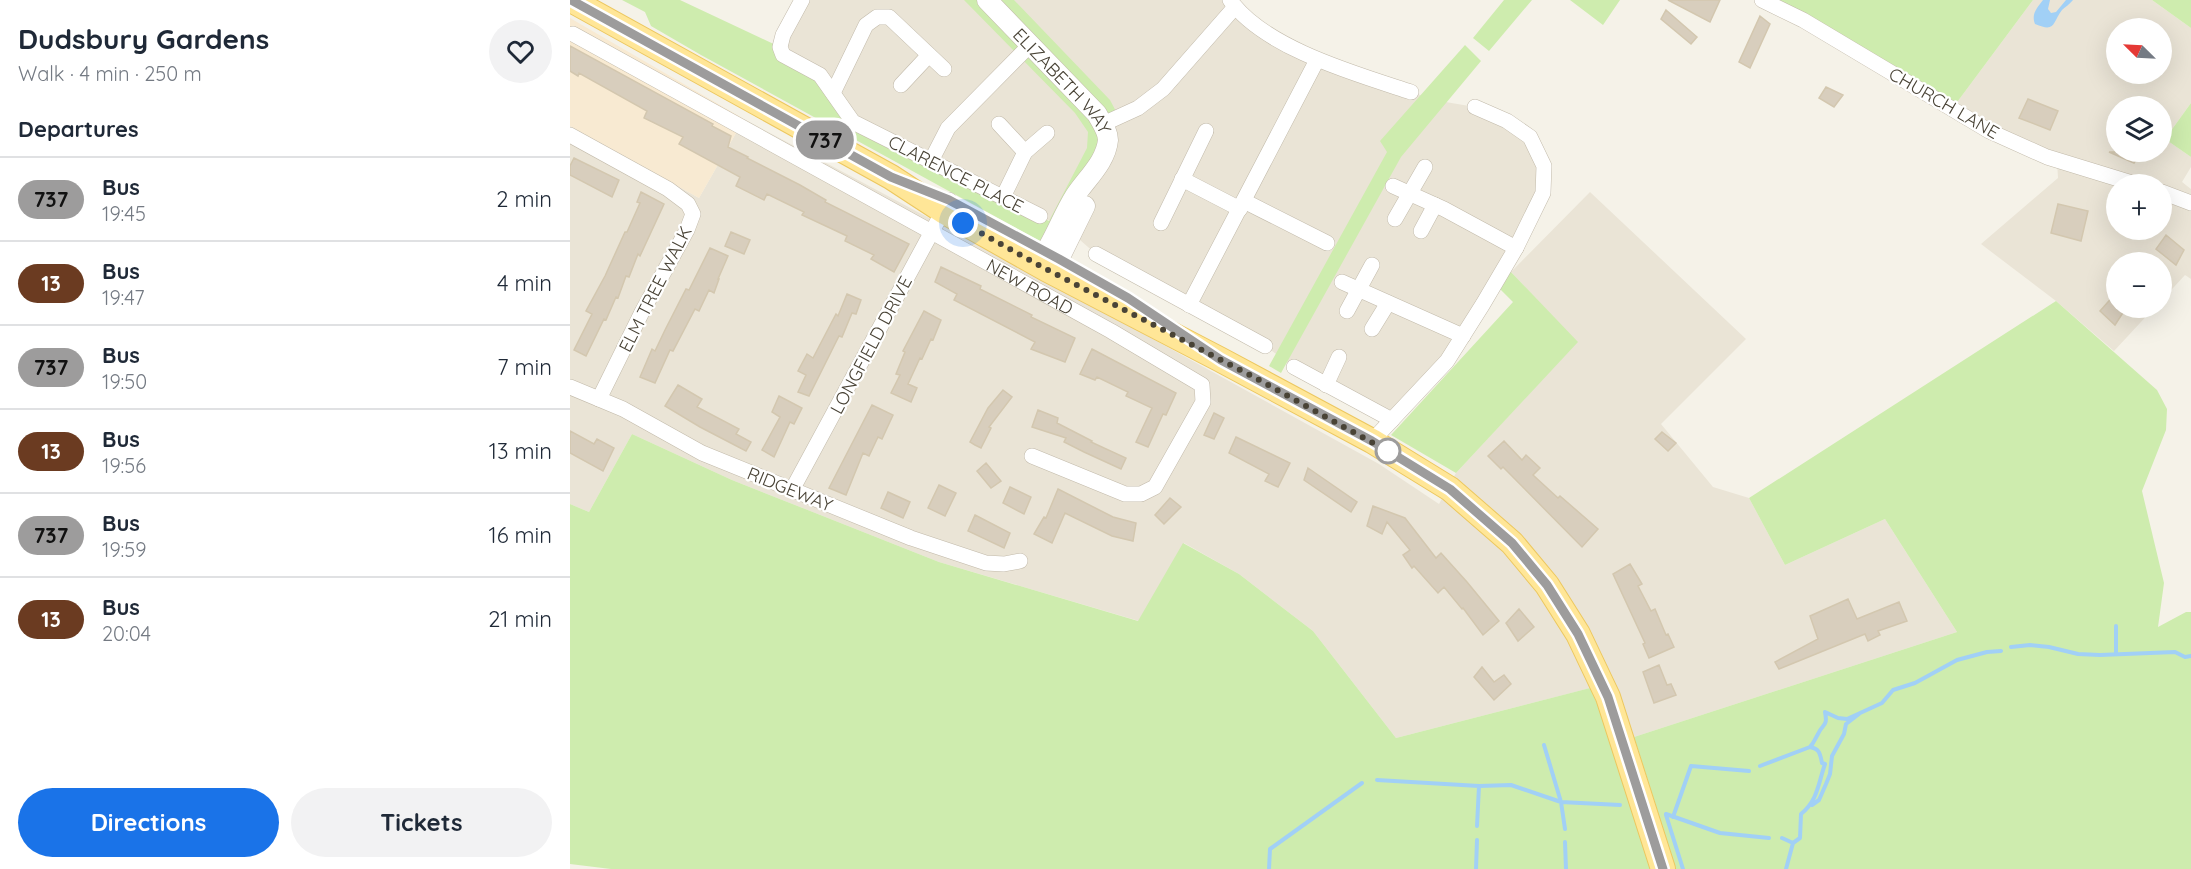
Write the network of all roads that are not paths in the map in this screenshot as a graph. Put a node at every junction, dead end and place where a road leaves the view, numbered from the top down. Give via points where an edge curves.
1 (572, 0) edge
2 (802, 0) edge
3 (987, 0) edge
4 (1762, 0) edge
5 (1233, 4) edge
6 (571, 23) edge
7 (1030, 45) junction
8 (929, 55) junction
9 (1317, 60) junction
10 (944, 69) dead end
11 (901, 85) dead end
12 (1410, 92) dead end
13 (833, 93) junction
14 (745, 96) junction
15 (1475, 107) dead end
16 (999, 124) dead end
17 (1103, 124) junction
18 (1206, 131) dead end
19 (1047, 134) dead end
20 (570, 135) edge
21 (1025, 152) junction
22 (931, 161) junction
23 (1425, 167) dead end
24 (2106, 175) edge
25 (1182, 179) junction
26 (1393, 186) dead end
27 (1409, 193) junction
28 (2172, 196) edge
29 (1003, 197) junction
30 (2191, 203) edge
31 (1242, 205) junction
32 (1435, 205) junction
33 (941, 215) junction
34 (1040, 216) dead end
35 (1395, 219) dead end
36 (1161, 222) dead end
37 (1421, 231) dead end
38 (1327, 243) dead end
39 (1516, 248) junction
40 (1096, 254) dead end
41 (1051, 260) junction
42 (1372, 265) dead end
43 (1342, 282) dead end
44 (1359, 289) junction
45 (1388, 303) junction
46 (1189, 305) junction
47 (1347, 311) dead end
48 (1372, 329) dead end
49 (1463, 336) junction
50 (1265, 346) dead end
51 (1340, 357) dead end
52 (1294, 367) dead end
53 (1326, 384) junction
54 (570, 387) edge
55 (599, 399) junction
56 (1392, 420) junction
57 (1372, 441) junction
58 (1032, 456) dead end
59 (792, 490) junction
60 (1020, 561) dead end
61 (1663, 869) edge

1 - 14 main road, NEW ROAD
2 - 13 street, CLARENCE PLACE via 780,47 783,55 820,75
3 - 7 street, ELIZABETH WAY
4 - 24 street, CHURCH LANE via 1803,20 1989,131 2048,158
5 - 9 street via 1252,24
5 - 17 street via 1163,89 1138,108
6 - 14 main road, NEW ROAD
6 - 33 street, NEW ROAD
7 - 17 street, ELIZABETH WAY
7 - 22 street via 948,128
8 - 10 street
8 - 11 street
8 - 13 street via 889,17 877,17 866,25
9 - 12 street
9 - 31 street
13 - 22 street, CLARENCE PLACE via 853,122
14 - 33 main road, NEW ROAD via 891,177
15 - 39 street via 1507,121 1530,137 1544,166 1543,193
16 - 21 street
17 - 41 street, ELIZABETH WAY via 1108,141 1094,172 1075,196
18 - 25 street
19 - 21 street
20 - 55 street, ELM TREE WALK via 668,189 688,204 693,214
21 - 29 street
22 - 29 street, CLARENCE PLACE
23 - 27 street
25 - 31 street
25 - 36 street
26 - 27 street
27 - 32 street
27 - 35 street
28 - 30 street
29 - 34 street, CLARENCE PLACE
31 - 38 street
31 - 46 street
32 - 37 street
32 - 39 street
33 - 41 main road, NEW ROAD
33 - 58 street, NEW ROAD via 1111,331 1202,385 1203,402 1155,487 1141,494 1125,494
33 - 59 street, LONGFIELD DRIVE
39 - 49 street
40 - 46 street
41 - 57 main road, NEW ROAD via 1128,298 1221,360
42 - 44 street
43 - 44 street
44 - 45 street
44 - 47 street
45 - 48 street
45 - 49 street
46 - 50 street
49 - 56 street via 1446,361
51 - 53 street
52 - 53 street
53 - 56 street
54 - 55 street, RIDGEWAY
55 - 59 street, RIDGEWAY via 702,453
56 - 57 street
57 - 61 main road, NEW ROAD via 1450,489 1512,543 1547,585 1578,634 1608,697
59 - 60 street, RIDGEWAY via 911,538 986,563

